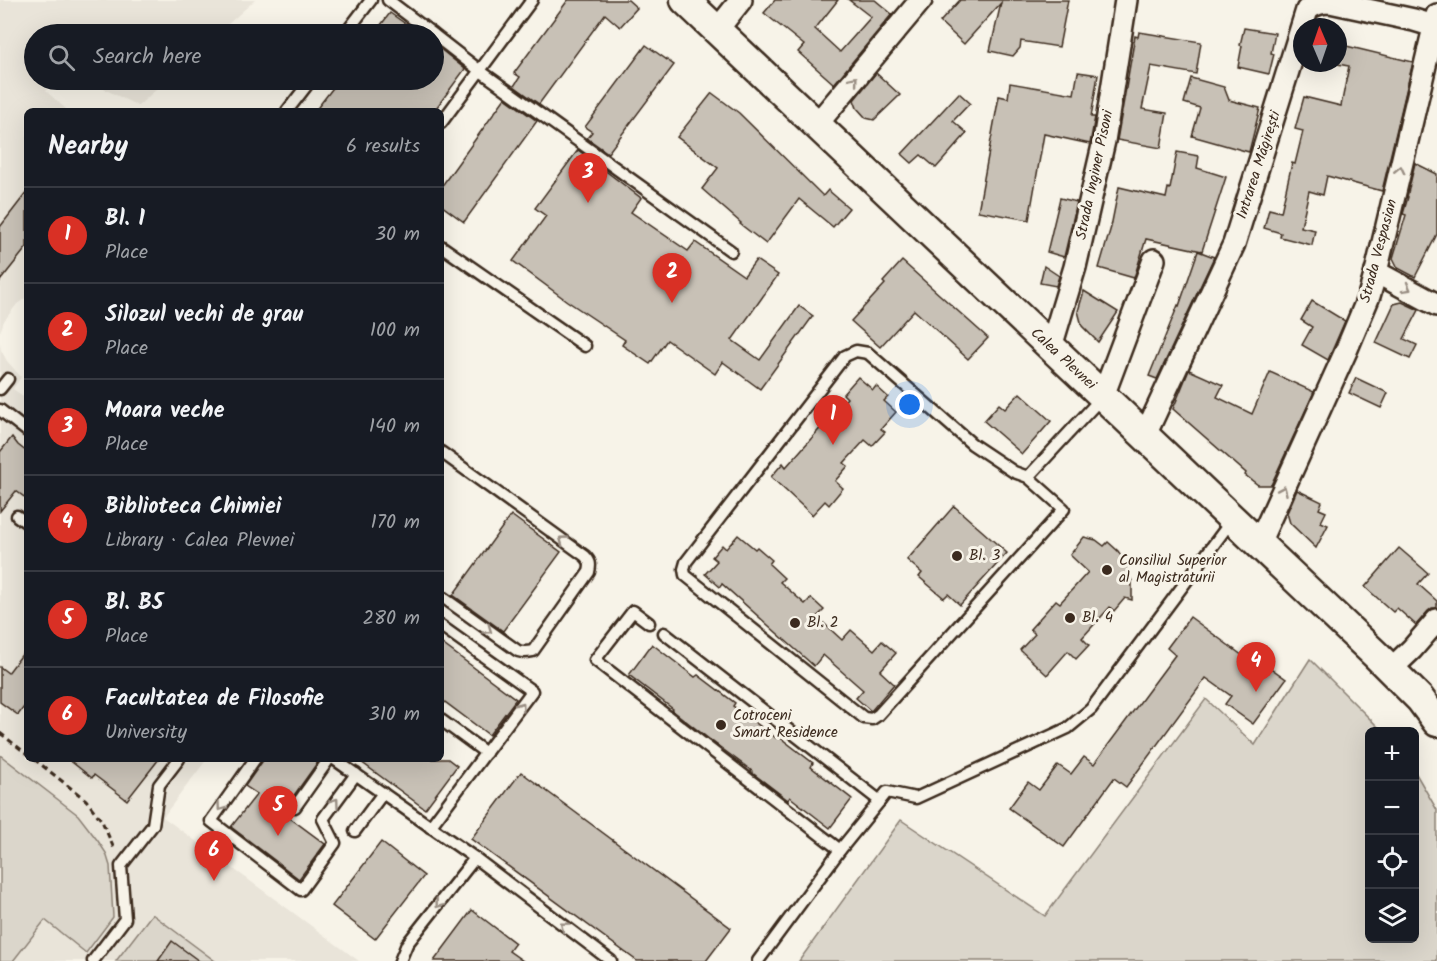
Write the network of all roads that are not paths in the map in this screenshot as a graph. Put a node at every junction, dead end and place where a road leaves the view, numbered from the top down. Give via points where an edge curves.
1 (371, 0) edge
2 (388, 0) edge
3 (532, 0) edge
4 (685, 0) edge
5 (741, 0) edge
6 (921, 0) edge
7 (1126, 0) edge
8 (1436, 19) edge
9 (353, 24) edge
10 (419, 24) edge
11 (717, 30) junction
12 (444, 43) edge
13 (1433, 56) edge
14 (479, 70) junction
15 (303, 90) edge
16 (289, 108) edge
17 (444, 119) edge
18 (816, 124) junction
19 (444, 248) edge
20 (731, 251) dead end
21 (1154, 260) dead end
22 (1377, 272) junction
23 (1437, 305) edge
24 (585, 346) dead end
25 (1051, 347) junction
26 (8, 379) dead end
27 (0, 389) edge
28 (1103, 396) junction
29 (0, 410) edge
30 (24, 429) edge
31 (1145, 435) junction
32 (444, 454) edge
33 (1028, 477) junction
34 (17, 516) dead end
35 (1233, 519) junction
36 (24, 521) edge
37 (1259, 543) junction
38 (444, 598) edge
39 (1437, 620) edge
40 (649, 623) dead end
41 (444, 628) edge
42 (664, 633) dead end
43 (1391, 669) junction
44 (444, 722) edge
45 (1437, 722) edge
46 (486, 753) junction
47 (177, 762) edge
48 (253, 762) edge
49 (327, 762) edge
50 (342, 762) edge
51 (356, 774) junction
52 (383, 794) junction
53 (880, 801) junction
54 (295, 807) dead end
55 (430, 827) junction
56 (355, 831) dead end
57 (840, 850) junction
58 (475, 858) junction
59 (93, 961) edge
60 (400, 961) edge
61 (611, 961) edge
62 (758, 961) edge

1 - 9 lane
2 - 10 lane
3 - 14 lane
4 - 11 main road, Calea Plevnei
5 - 11 street
18 -> 6 street
7 - 25 street, Strada Inginer Pisoni via 1104,141 1075,267
8 - 13 street, Strada Vespasian
8 - 31 street, Intrarea Măgirești via 1414,20 1330,2 1307,10 1234,244
11 - 18 main road, Calea Plevnei
12 - 14 lane
22 -> 13 street, Strada Vespasian
14 - 17 lane
14 - 20 lane
15 - 16 lane
18 - 25 main road, Calea Plevnei
19 - 24 lane
21 - 28 street
22 -> 23 street
37 -> 22 street, Strada Vespasian via 1346,351
25 - 28 main road, Calea Plevnei
26 - 27 lane
28 - 31 main road, Calea Plevnei
28 - 33 lane
29 - 30 lane
31 - 35 main road, Calea Plevnei
38 -> 32 lane via 518,651 533,651 591,566 585,556
33 - 33 lane via 972,444 868,353 856,351 845,356 686,562 685,575 864,718 872,719 1064,509
34 - 36 lane
35 - 37 main road, Calea Plevnei
35 - 53 lane via 1091,709 1068,728 916,798 887,792
37 - 43 main road, Calea Plevnei
39 - 43 street
40 - 57 lane via 633,611 596,660
46 -> 41 lane via 532,691
42 - 53 lane
43 - 45 main road, Calea Plevnei
44 - 46 lane
46 - 55 lane
47 - 59 lane via 159,785 153,825 121,866 125,919
48 -> 51 lane via 211,821 301,890 335,843 323,819
49 - 54 lane
50 - 51 lane
51 - 52 lane
52 - 55 lane
52 - 56 lane
53 - 57 lane
55 - 58 lane
57 - 62 lane
58 -> 60 lane via 407,944
61 -> 58 lane

